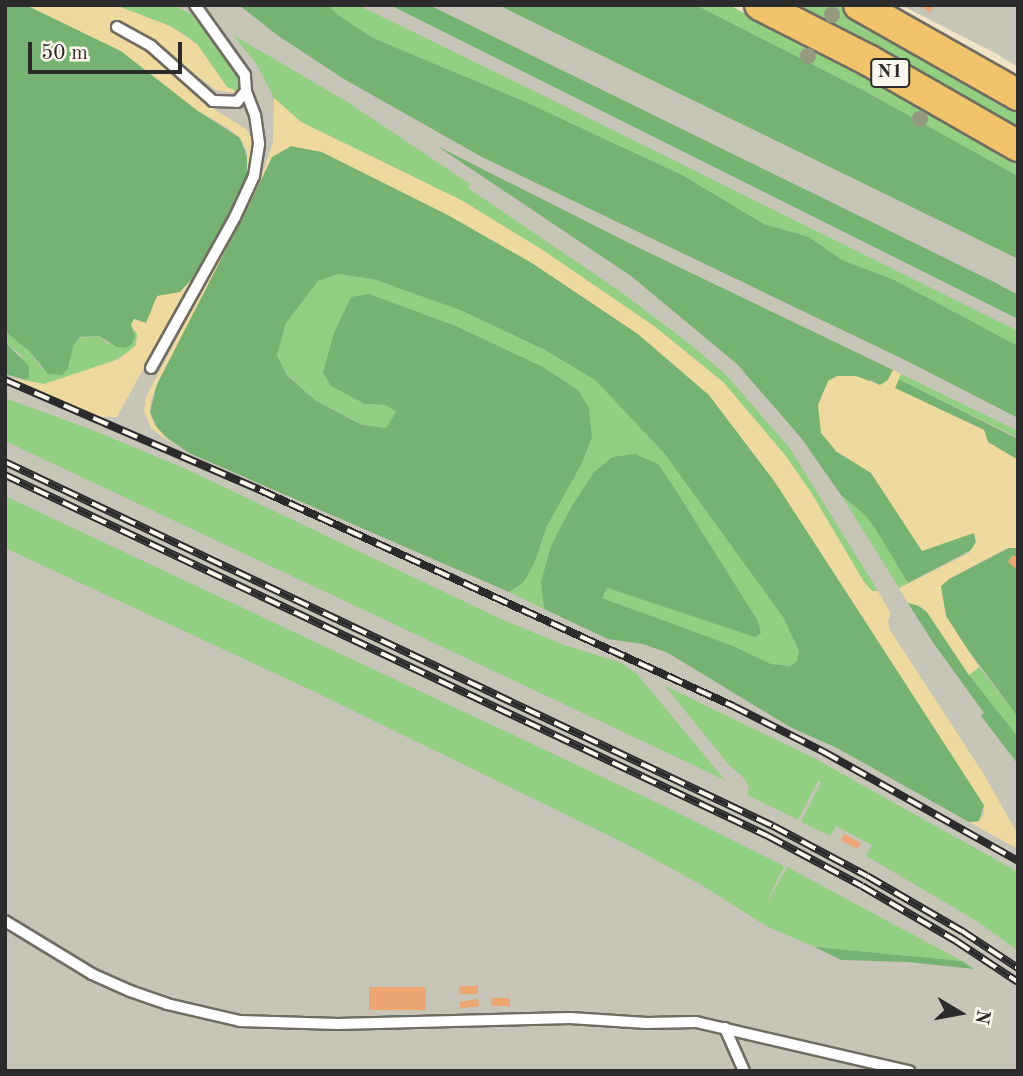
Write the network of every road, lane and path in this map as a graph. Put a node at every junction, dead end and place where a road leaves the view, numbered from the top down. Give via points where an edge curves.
1 (195, 5) edge
2 (760, 5) edge
3 (859, 5) edge
4 (117, 27) dead end
5 (246, 91) junction
6 (1018, 95) edge
7 (1018, 146) edge
8 (151, 368) dead end
9 (5, 921) edge
10 (725, 1028) junction
11 (744, 1071) edge
12 (909, 1071) edge

1 - 5 lane via 244,75
2 - 7 main road, N1 via 868,60
3 - 6 main road, N1
4 - 5 lane via 151,46 213,101 237,102
5 - 8 lane via 259,143 254,176
9 - 10 lane via 92,974 130,991 240,1021 338,1024 570,1018 647,1024 696,1022
10 - 11 lane
10 - 12 lane

